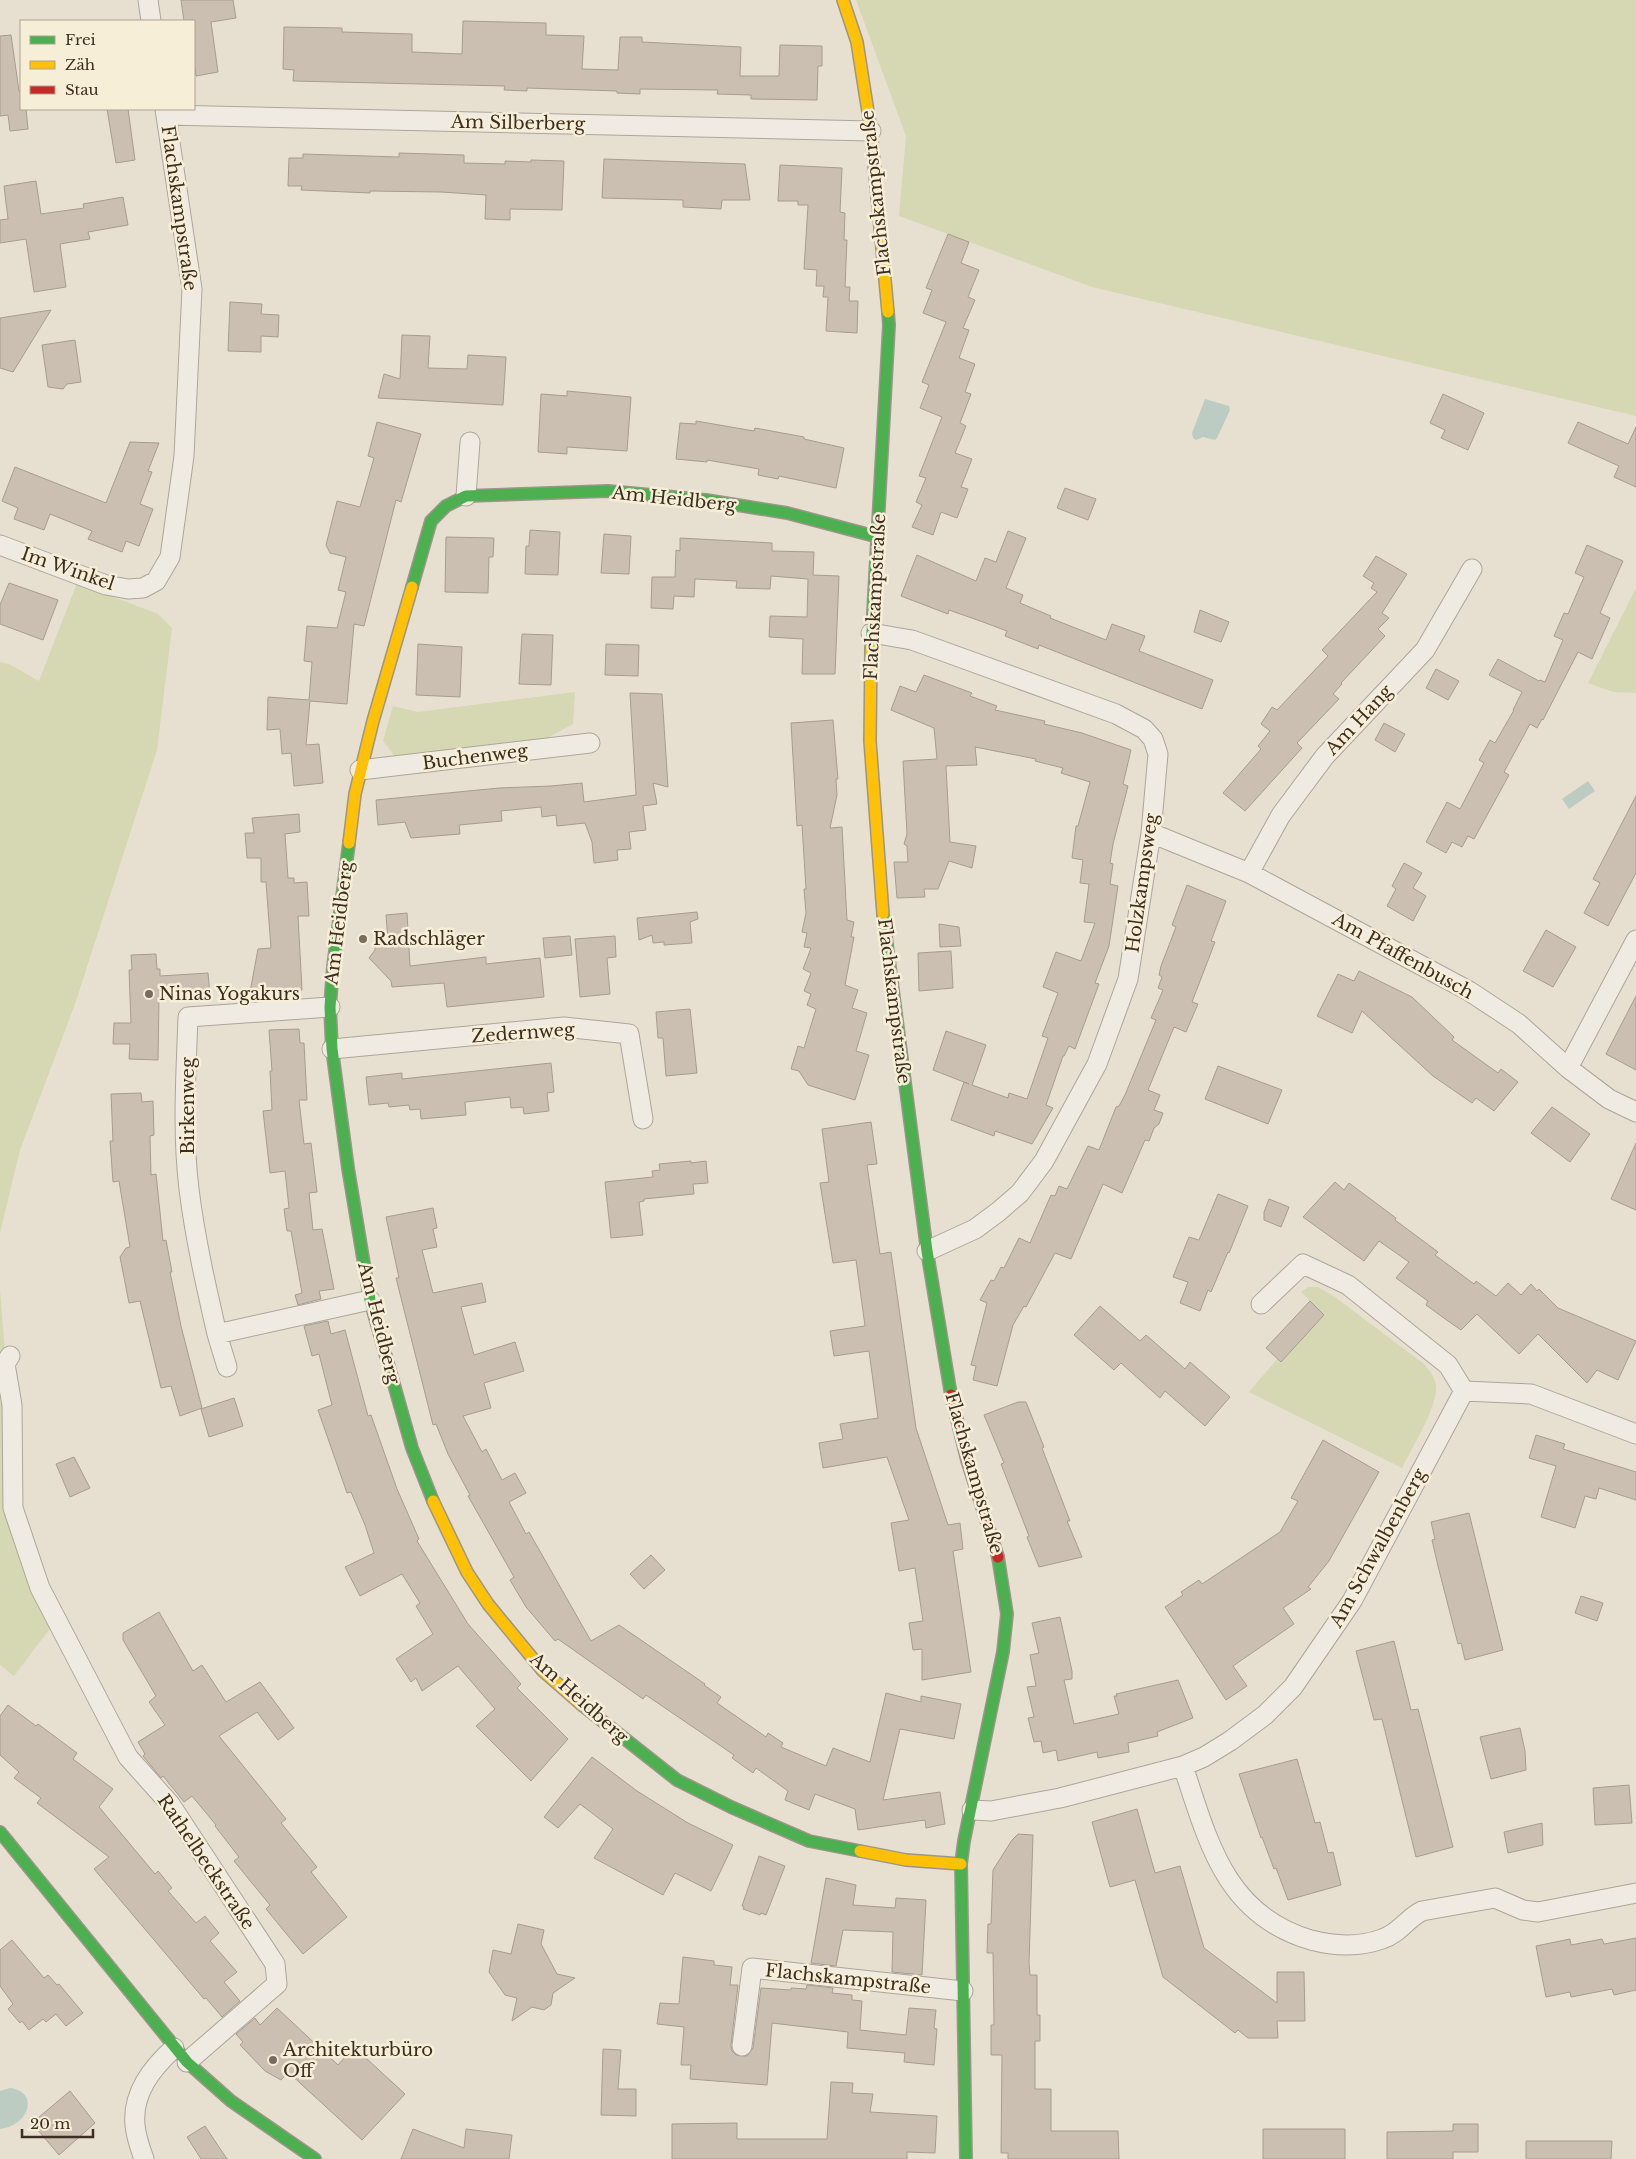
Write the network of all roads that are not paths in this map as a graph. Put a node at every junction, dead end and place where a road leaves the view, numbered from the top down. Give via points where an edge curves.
1 (148, 0) edge
2 (843, 0) edge
3 (151, 20) edge
4 (166, 112) edge
5 (871, 131) junction
6 (470, 442) dead end
7 (184, 456) joint
8 (466, 496) junction
9 (878, 537) junction
10 (0, 544) edge
11 (1472, 569) dead end
12 (871, 633) junction
13 (590, 744) dead end
14 (360, 770) junction
15 (1151, 833) junction
16 (1249, 873) junction
17 (1636, 940) edge
18 (330, 1007) junction
19 (332, 1049) junction
20 (1568, 1068) junction
21 (1636, 1112) edge
22 (643, 1119) dead end
23 (927, 1251) junction
24 (370, 1300) junction
25 (1261, 1304) dead end
26 (218, 1334) junction
27 (10, 1356) dead end
28 (227, 1368) dead end
29 (1464, 1391) junction
30 (1636, 1434) edge
31 (1183, 1766) junction
32 (972, 1810) junction
33 (0, 1832) edge
34 (961, 1864) junction
35 (1636, 1893) edge
36 (962, 1991) junction
37 (742, 2046) dead end
38 (174, 2048) junction
39 (187, 2062) junction
40 (144, 2159) edge
41 (316, 2159) edge
42 (966, 2159) edge

1 - 3 street
2 - 5 street, Flachskampstraße via 857,42
4 - 5 street, Am Silberberg
4 - 7 street, Flachskampstraße via 192,290
5 - 9 street, Flachskampstraße via 889,325
6 - 8 street
7 - 10 street, Im Winkel via 170,557 156,581 143,588 106,585
8 - 9 street, Am Heidberg via 608,491 706,500 788,513
8 - 14 street, Am Heidberg via 446,506 431,521
9 - 12 street, Flachskampstraße
11 - 16 street, Am Hang via 1425,650 1325,756 1281,815
12 - 15 street, Holzkampsweg via 912,640 1116,714 1144,729 1153,739 1158,754
12 - 23 street, Flachskampstraße via 870,741 884,925
13 - 14 street, Buchenweg
14 - 18 street, Am Heidberg
15 - 16 street, Am Pfaffenbusch
15 - 23 street, Holzkampsweg via 1128,979 1097,1064 1063,1130 1020,1193 975,1229
16 - 20 street, Am Pfaffenbusch via 1469,992 1519,1024
17 - 20 street
18 - 19 street, Am Heidberg
18 - 26 street, Birkenweg via 188,1017 185,1108 189,1187 200,1262
19 - 22 street, Zedernweg via 564,1027 629,1034
19 - 24 street, Am Heidberg
20 - 21 street, Am Pfaffenbusch via 1609,1099
23 - 32 street, Flachskampstraße via 951,1397 967,1460 1001,1565 1007,1614 1003,1652
24 - 26 street
24 - 34 street, Am Heidberg via 412,1448 431,1497 467,1572 488,1604 542,1671 598,1720 677,1780 731,1807 809,1841 906,1860
25 - 29 street via 1302,1264 1348,1285 1448,1365
26 - 28 street, Birkenweg
27 - 39 street, Rathelbeckstraße via 5,1364 12,1405 13,1508 40,1588 128,1757 170,1804 275,1964 277,1984
29 - 30 street via 1531,1394
29 - 31 street, Am Schwalbenberg via 1352,1601 1293,1687 1265,1715 1230,1741
31 - 32 street, Am Schwalbenberg via 1060,1798 991,1812
31 - 35 street via 1207,1837 1222,1870 1239,1895 1264,1917 1299,1936 1332,1945 1358,1944 1382,1939 1402,1929 1412,1916 1422,1911 1495,1898 1523,1910 1538,1912
32 - 34 street, Flachskampstraße
33 - 38 street
34 - 36 street, Flachskampstraße
36 - 37 street, Flachskampstraße via 752,1968
36 - 42 street, Flachskampstraße
38 - 39 street
38 - 40 street via 157,2064 138,2093 134,2124
39 - 41 street via 231,2102

